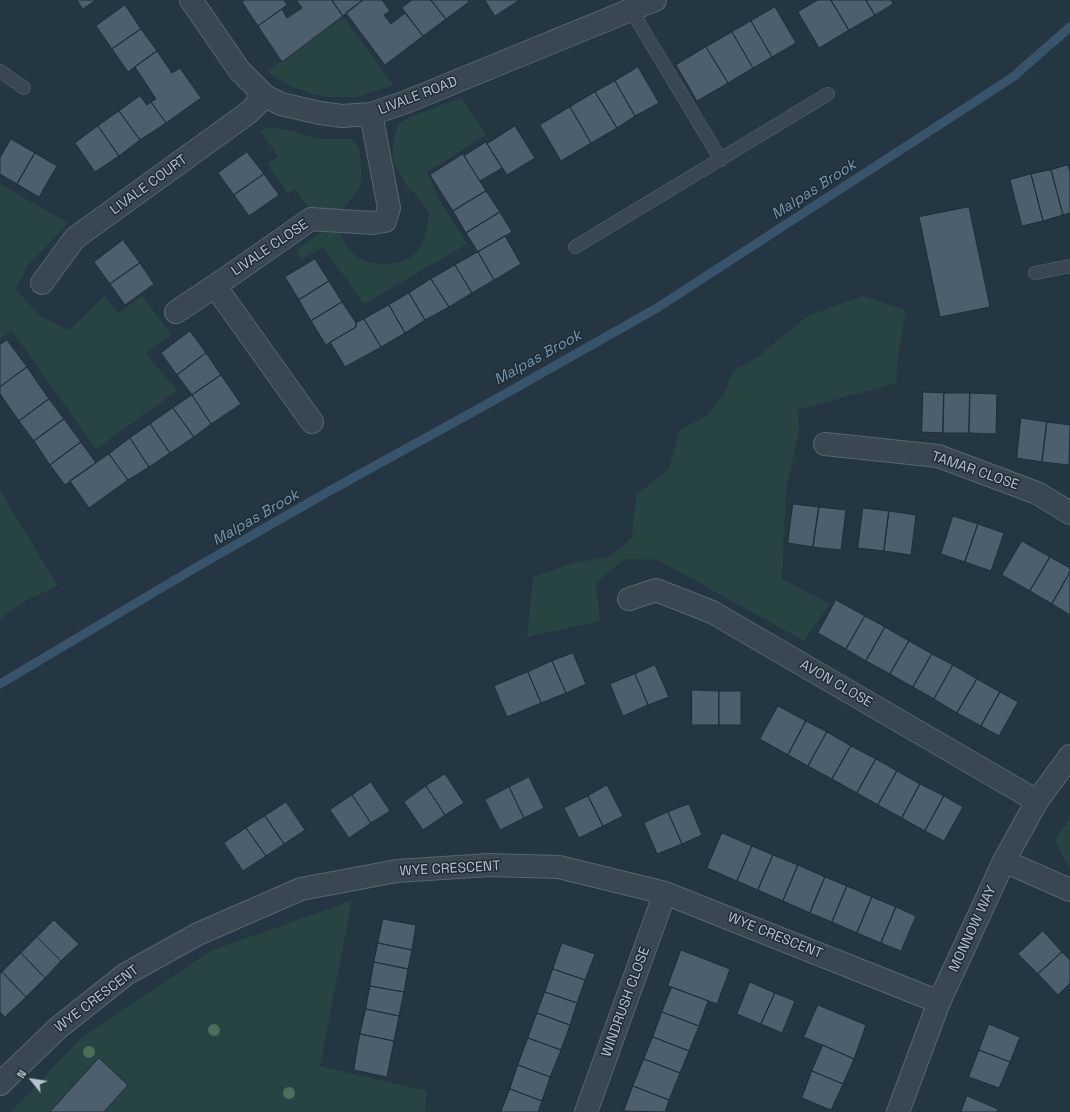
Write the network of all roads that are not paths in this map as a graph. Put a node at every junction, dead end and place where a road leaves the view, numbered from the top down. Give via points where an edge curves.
1 (191, 0) edge
2 (656, 0) edge
3 (631, 10) junction
4 (0, 71) edge
5 (24, 88) dead end
6 (828, 94) dead end
7 (265, 96) junction
8 (371, 114) junction
9 (721, 160) junction
10 (575, 247) dead end
11 (1070, 266) edge
12 (1035, 273) dead end
13 (42, 284) dead end
14 (215, 286) junction
15 (176, 312) dead end
16 (312, 422) dead end
17 (825, 444) dead end
18 (1070, 513) edge
19 (629, 599) dead end
20 (1070, 756) edge
21 (1037, 801) junction
22 (1004, 861) junction
23 (1070, 890) edge
24 (665, 893) junction
25 (939, 1002) junction
26 (0, 1084) edge
27 (586, 1112) edge
28 (898, 1112) edge

1 - 7 street, LIVALE ROAD via 240,71
2 - 3 street, LIVALE ROAD
3 - 8 street, LIVALE ROAD
3 - 9 lane
4 - 5 lane
6 - 9 lane
7 - 8 street, LIVALE ROAD via 281,104 320,114
7 - 13 street, LIVALE COURT via 248,113 75,238
8 - 14 street, LIVALE CLOSE via 389,208 385,221 372,223 311,219
9 - 10 lane
11 - 12 lane
14 - 15 street
14 - 16 street
17 - 18 street, TAMAR CLOSE via 938,456 1037,493
19 - 21 street, AVON CLOSE via 656,590 712,612
20 - 21 street, MONNOW WAY
21 - 22 street, MONNOW WAY
22 - 23 street
22 - 25 street, MONNOW WAY
24 - 25 street, WYE CRESCENT
24 - 26 street, WYE CRESCENT via 559,867 489,864 397,871 301,889 198,934 126,974 58,1028
24 - 27 street, WINDRUSH CLOSE
25 - 28 street, MONNOW WAY

